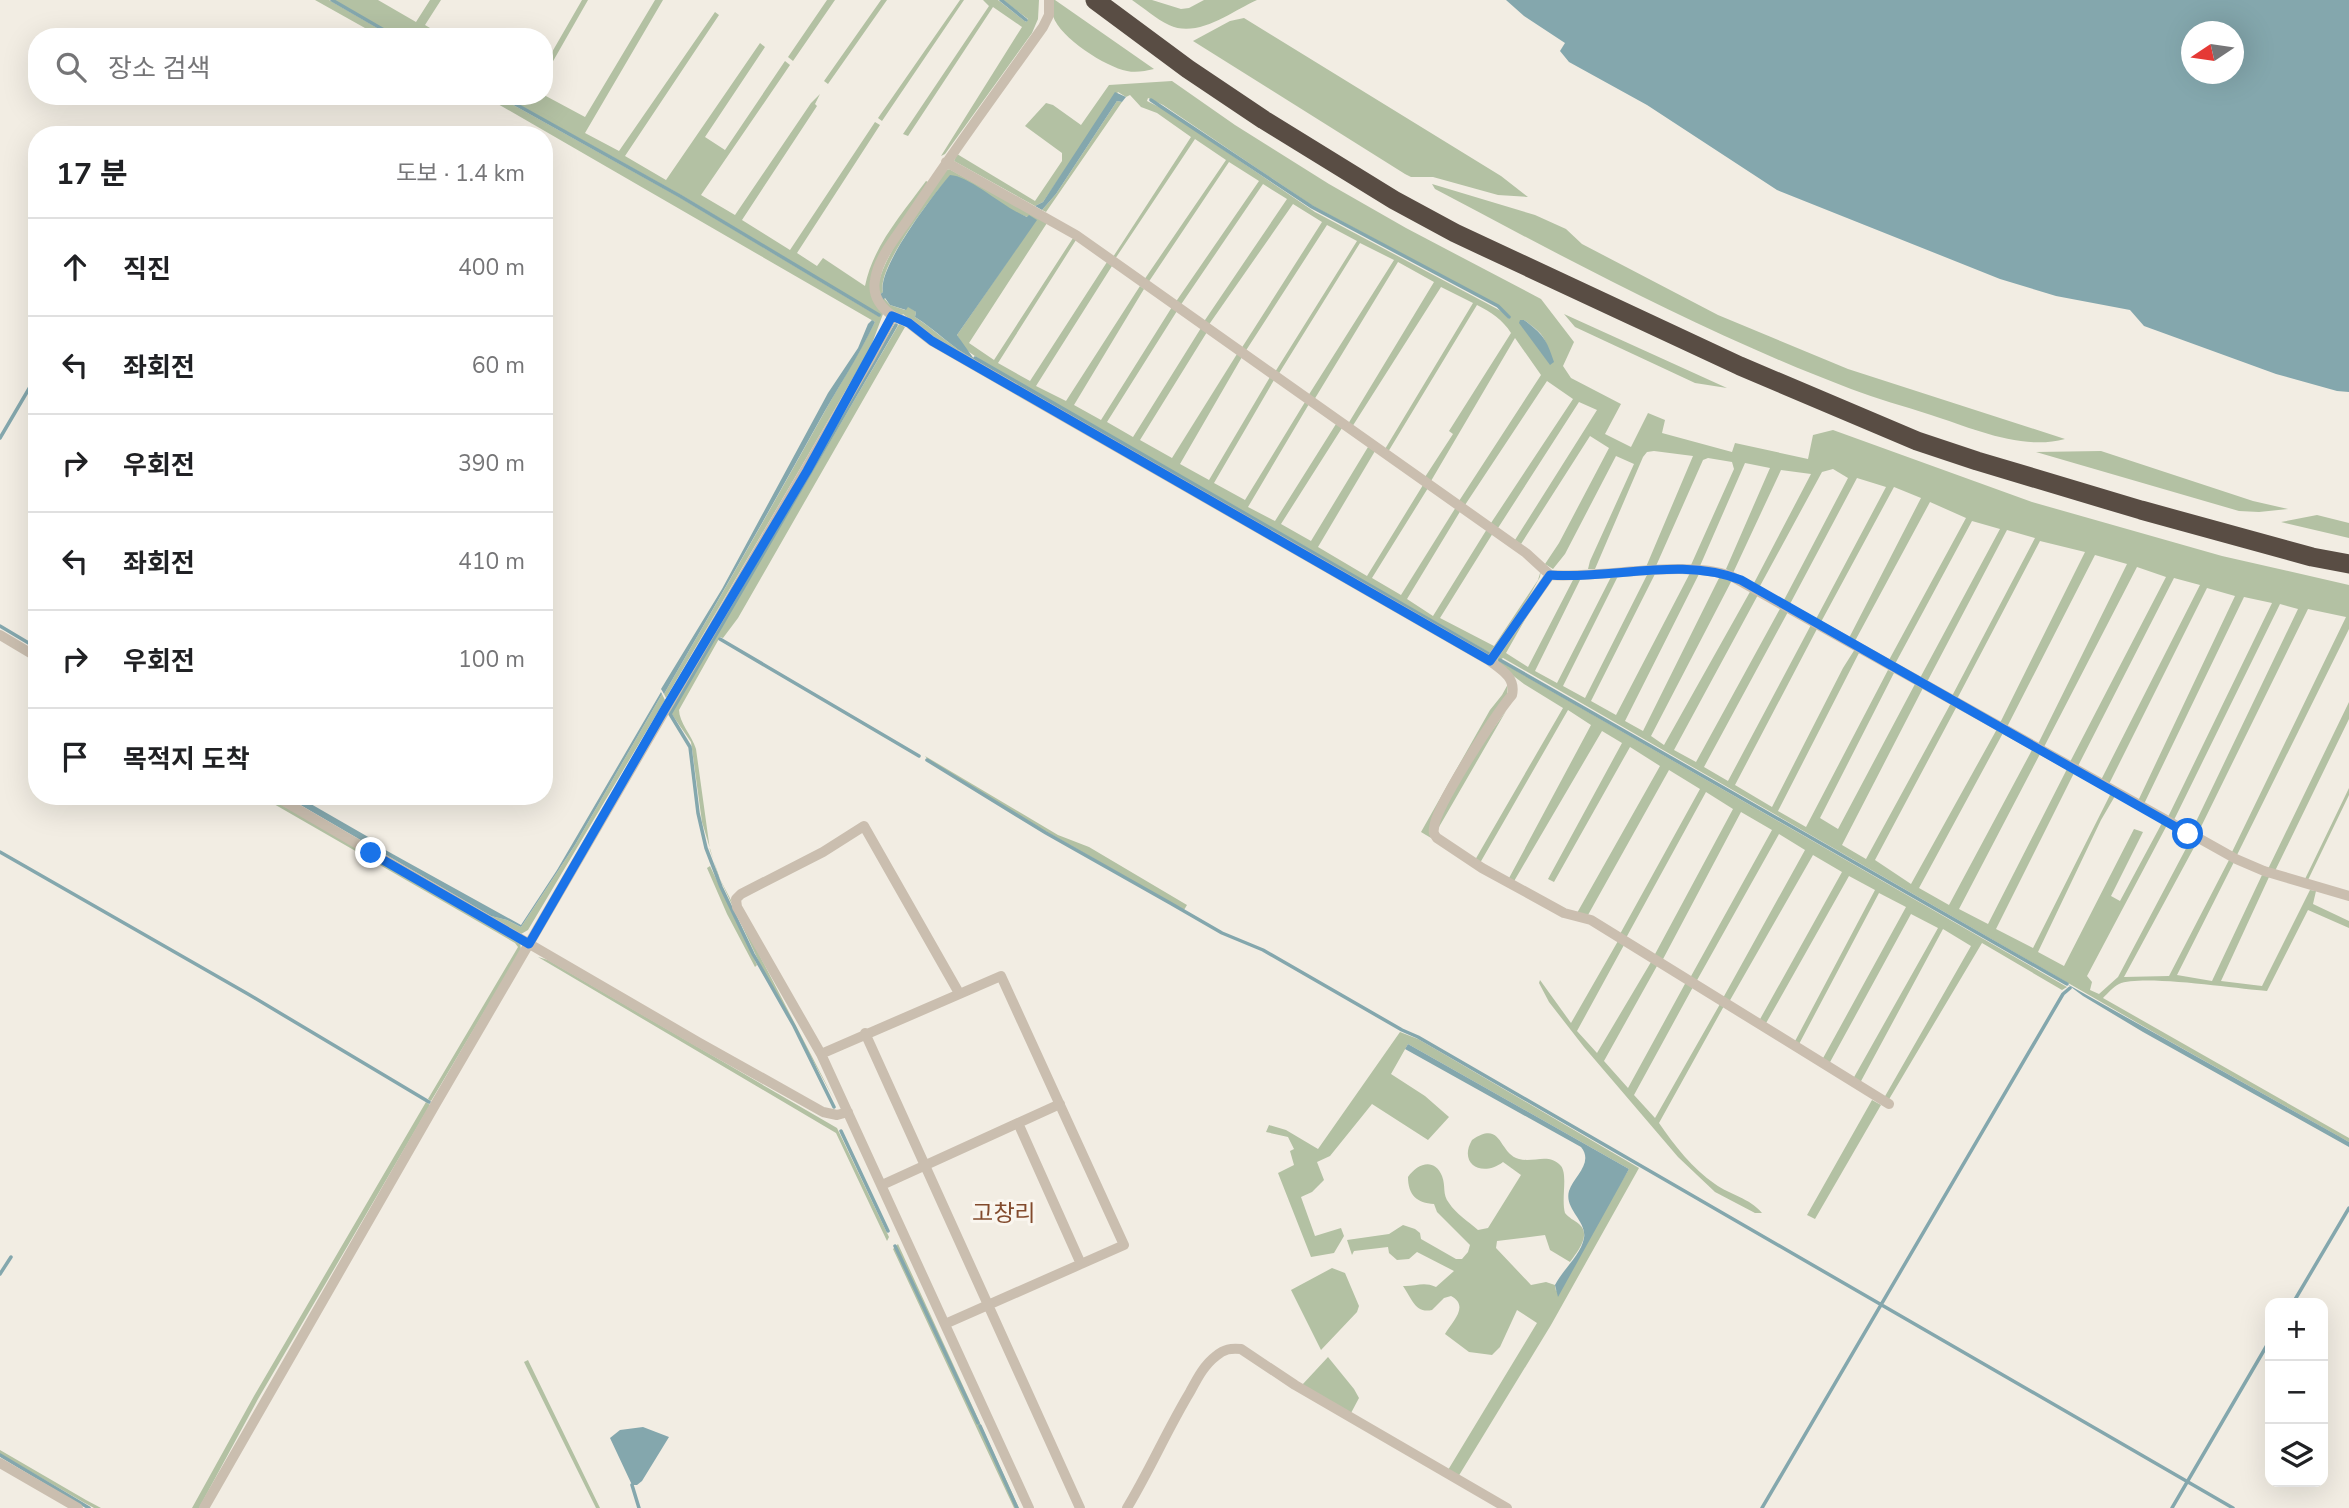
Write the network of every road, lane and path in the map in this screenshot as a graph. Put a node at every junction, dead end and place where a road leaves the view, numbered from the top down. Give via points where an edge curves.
1 (1049, 0) edge
2 (1095, 0) edge
3 (947, 162) junction
4 (892, 316) junction
5 (2349, 564) edge
6 (1550, 575) junction
7 (0, 635) edge
8 (28, 651) edge
9 (1490, 661) junction
10 (290, 805) edge
11 (2349, 896) edge
12 (529, 944) junction
13 (959, 993) junction
14 (865, 1033) junction
15 (821, 1054) junction
16 (1060, 1104) junction
17 (1889, 1104) dead end
18 (848, 1112) junction
19 (1018, 1123) junction
20 (927, 1165) junction
21 (882, 1185) junction
22 (1081, 1264) junction
23 (988, 1305) junction
24 (945, 1324) junction
25 (0, 1463) edge
26 (78, 1508) edge
27 (204, 1508) edge
28 (1029, 1508) edge
29 (1080, 1508) edge
30 (1127, 1508) edge
31 (1507, 1508) edge

1 - 3 street via 1044,27
2 - 5 highway via 1264,120 1394,200 1728,361 1917,441 1977,461
3 - 4 street via 880,263 874,289 883,309
3 - 6 street via 1076,235 1526,552
4 - 9 street
4 - 12 street via 807,471
6 - 9 street
6 - 11 street via 1680,570 1731,576 2236,859 2264,872
7 - 8 street
9 - 17 street via 1510,677 1512,695 1443,806 1434,826 1437,838 1564,913 1591,919
10 - 12 street
12 - 18 street via 823,1112
12 - 27 street
13 - 14 street
13 - 15 street via 864,826 736,899
13 - 16 street via 1001,976
14 - 15 street
14 - 20 street
15 - 18 street
16 - 19 street
16 - 22 street via 1124,1245
18 - 21 street
19 - 20 street
19 - 22 street
20 - 21 street
20 - 23 street
21 - 24 street
22 - 23 street
23 - 24 street
23 - 29 street
24 - 28 street
25 - 26 street
30 - 31 street via 1167,1429 1205,1368 1231,1348 1241,1349 1294,1385

